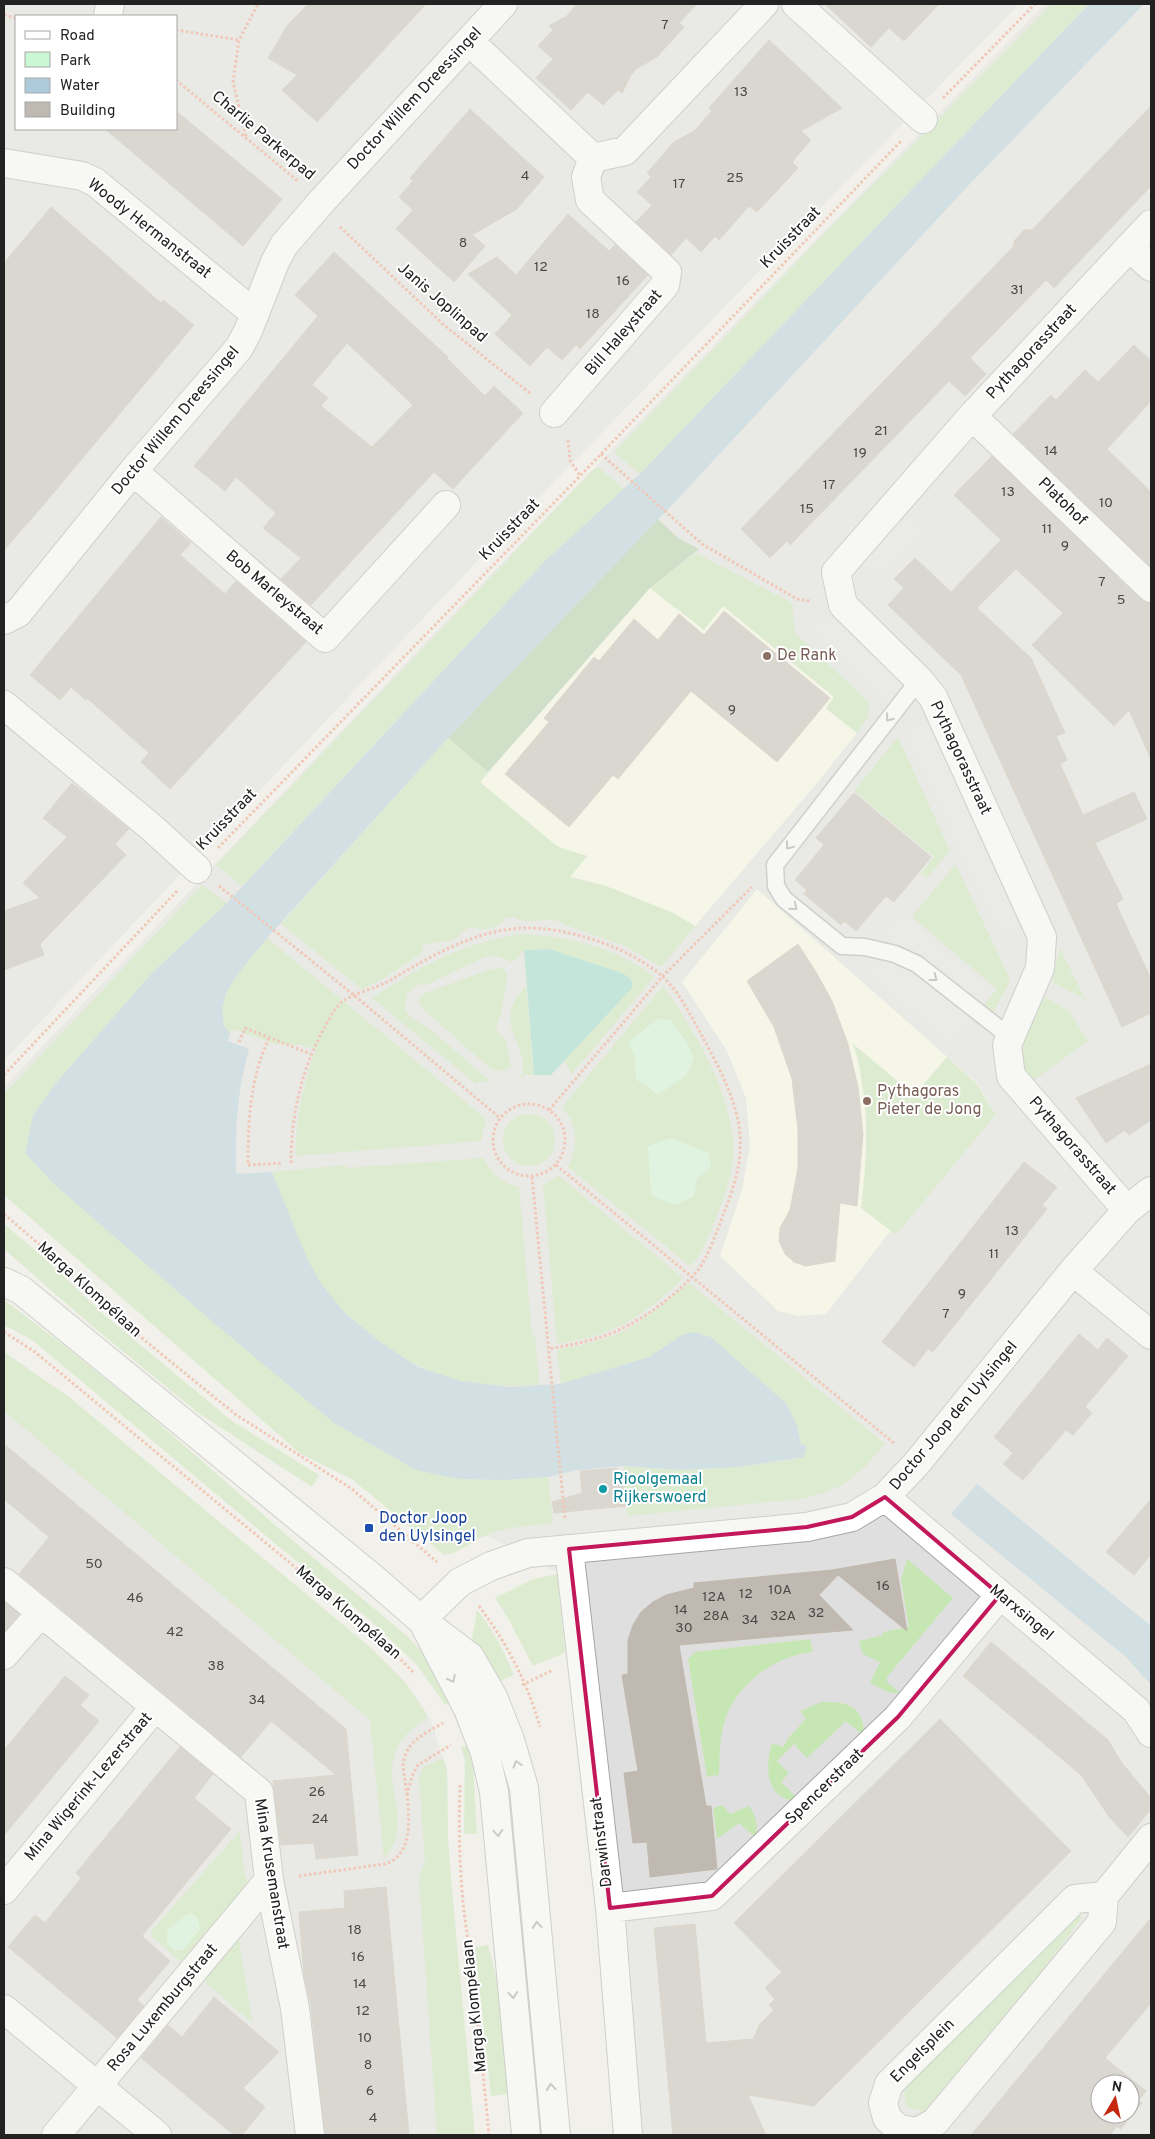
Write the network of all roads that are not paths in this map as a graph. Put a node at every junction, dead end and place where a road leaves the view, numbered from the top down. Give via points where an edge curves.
1 (503, 4) edge
2 (764, 4) edge
3 (796, 4) edge
4 (469, 41) junction
5 (923, 119) road end
6 (593, 158) junction
7 (4, 163) edge
8 (1151, 224) edge
9 (1129, 247) junction
10 (1151, 267) edge
11 (254, 314) junction
12 (554, 413) road end
13 (972, 416) junction
14 (133, 471) junction
15 (446, 506) dead end
16 (1151, 588) edge
17 (4, 620) edge
18 (919, 680) junction
19 (4, 705) edge
20 (197, 869) road end
21 (1010, 1037) junction
22 (1151, 1191) edge
23 (1128, 1210) junction
24 (4, 1264) edge
25 (1073, 1271) junction
26 (12, 1286) edge
27 (1151, 1335) edge
28 (885, 1497) junction
29 (569, 1549) junction
30 (4, 1582) edge
31 (1000, 1595) junction
32 (41, 1613) junction
33 (421, 1620) junction
34 (4, 1655) edge
35 (156, 1707) junction
36 (1151, 1733) edge
37 (1151, 1838) edge
38 (269, 1880) junction
39 (4, 1890) edge
40 (1104, 1896) junction
41 (610, 1908) junction
42 (4, 2009) edge
43 (97, 2087) junction
44 (56, 2135) edge
45 (157, 2135) edge
46 (310, 2135) edge
47 (526, 2135) edge
48 (556, 2135) edge
49 (628, 2135) edge

1 - 4 street, Doctor Willem Dreessingel
2 - 6 street via 625,151
3 - 5 street
4 - 6 street
4 - 11 street, Doctor Willem Dreessingel via 284,245
6 - 12 street, Bill Haleystraat via 586,177 590,200 667,272 666,279 665,285
7 - 11 street, Woody Hermanstraat via 82,176 95,182
8 - 9 street, Pythagorasstraat
9 - 10 street
9 - 13 street, Pythagorasstraat
11 - 14 street, Doctor Willem Dreessingel via 239,348
13 - 16 street, Platohof
13 - 18 street, Pythagorasstraat via 836,572 843,605
14 - 15 street, Bob Marleystraat via 325,638
14 - 17 street, Doctor Willem Dreessingel via 18,613
18 - 21 street, Pythagorasstraat via 933,697 1042,937 1040,968
18 -> 21 lane via 775,865 776,886 784,899 842,946 887,952 917,964
19 - 20 street
21 - 23 street, Pythagorasstraat via 1007,1045 1011,1076
22 - 23 street, Doctor Joop den Uylsingel
23 - 25 street, Doctor Joop den Uylsingel
24 - 26 street
25 - 27 street
25 - 28 street, Doctor Joop den Uylsingel via 917,1463
26 - 33 street
28 - 29 street, Doctor Joop den Uylsingel via 852,1517 808,1527
28 - 31 street, Marxsingel
29 - 33 street, Doctor Joop den Uylsingel via 528,1553 491,1566 460,1582
29 - 41 street, Darwinstraat
30 - 32 street, Mina Krusemanstraat
31 - 36 street, Marxsingel via 1136,1710
31 - 41 street, Spencerstraat via 898,1716 712,1896
32 - 34 street
32 - 35 street, Mina Krusemanstraat
33 -> 47 street via 468,1709 485,1753 494,1792
48 -> 33 street via 524,1788 496,1704 470,1657
35 - 38 street, Mina Krusemanstraat via 259,1792
35 - 39 street, Mina Wigerink-Lezerstraat
37 - 40 street
38 - 43 street, Rosa Luxemburgstraat
38 - 46 street, Mina Krusemanstraat via 295,2008
40 - 40 street, Engelsplein via 1102,1922 935,2122 918,2132 899,2129 887,2118 883,2103 889,2084 1075,1900
41 - 49 street, Darwinstraat
42 - 43 street
43 - 44 street, Rosa Luxemburgstraat
43 - 45 street

